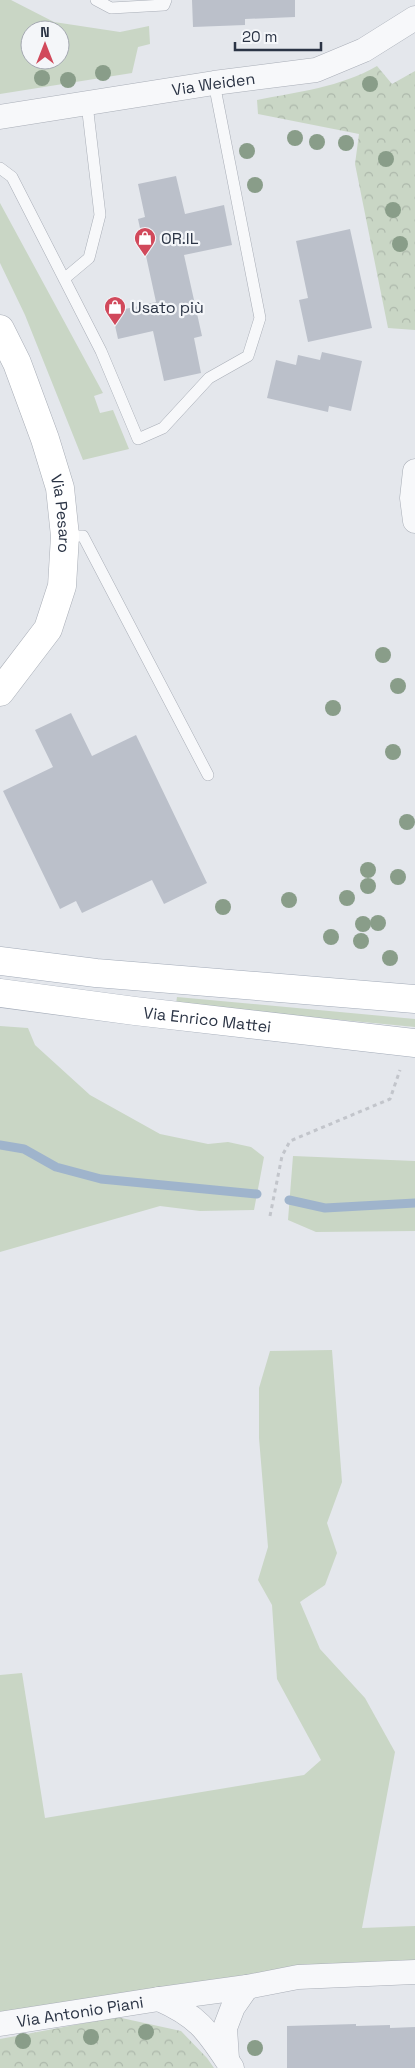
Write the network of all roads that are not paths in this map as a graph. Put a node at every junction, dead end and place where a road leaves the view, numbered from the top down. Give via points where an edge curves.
1 (96, 0) edge
2 (166, 0) edge
3 (415, 18) edge
4 (214, 83) junction
5 (87, 104) junction
6 (0, 117) edge
7 (0, 168) edge
8 (64, 280) junction
9 (0, 329) edge
10 (415, 471) edge
11 (415, 521) edge
12 (65, 536) junction
13 (0, 692) edge
14 (208, 775) dead end
15 (0, 961) edge
16 (0, 993) edge
17 (415, 999) edge
18 (0, 1006) edge
19 (135, 1011) junction
20 (411, 1043) edge
21 (415, 1972) edge
22 (248, 1987) junction
23 (160, 1999) junction
24 (0, 2024) edge
25 (230, 2064) edge

1 - 2 lane via 110,8 164,4
3 - 4 street, Via Weiden via 364,50 316,70
4 - 5 street, Via Weiden
4 - 8 lane via 260,318 248,356 209,378 163,428 138,439 101,351
5 - 6 street, Via Weiden
5 - 8 lane via 100,215 89,258
7 - 8 lane via 12,177
9 - 12 main road, Via Pesaro via 17,363 45,439 60,488
10 - 11 street via 412,498
12 - 13 main road, Via Pesaro via 62,586 48,629
12 - 14 lane via 83,536
15 - 17 main road, Via Enrico Mattei via 96,973
16 - 19 main road, Via Enrico Mattei
18 - 19 main road
19 - 20 main road, Via Enrico Mattei
21 - 22 street via 298,1977
22 - 23 street, Via Antonio Piani
22 - 25 street, Via Antonio Piani via 233,2007 225,2028
23 - 24 street, Via Antonio Piani
23 - 25 street, Via Antonio Piani via 183,2009 202,2025

